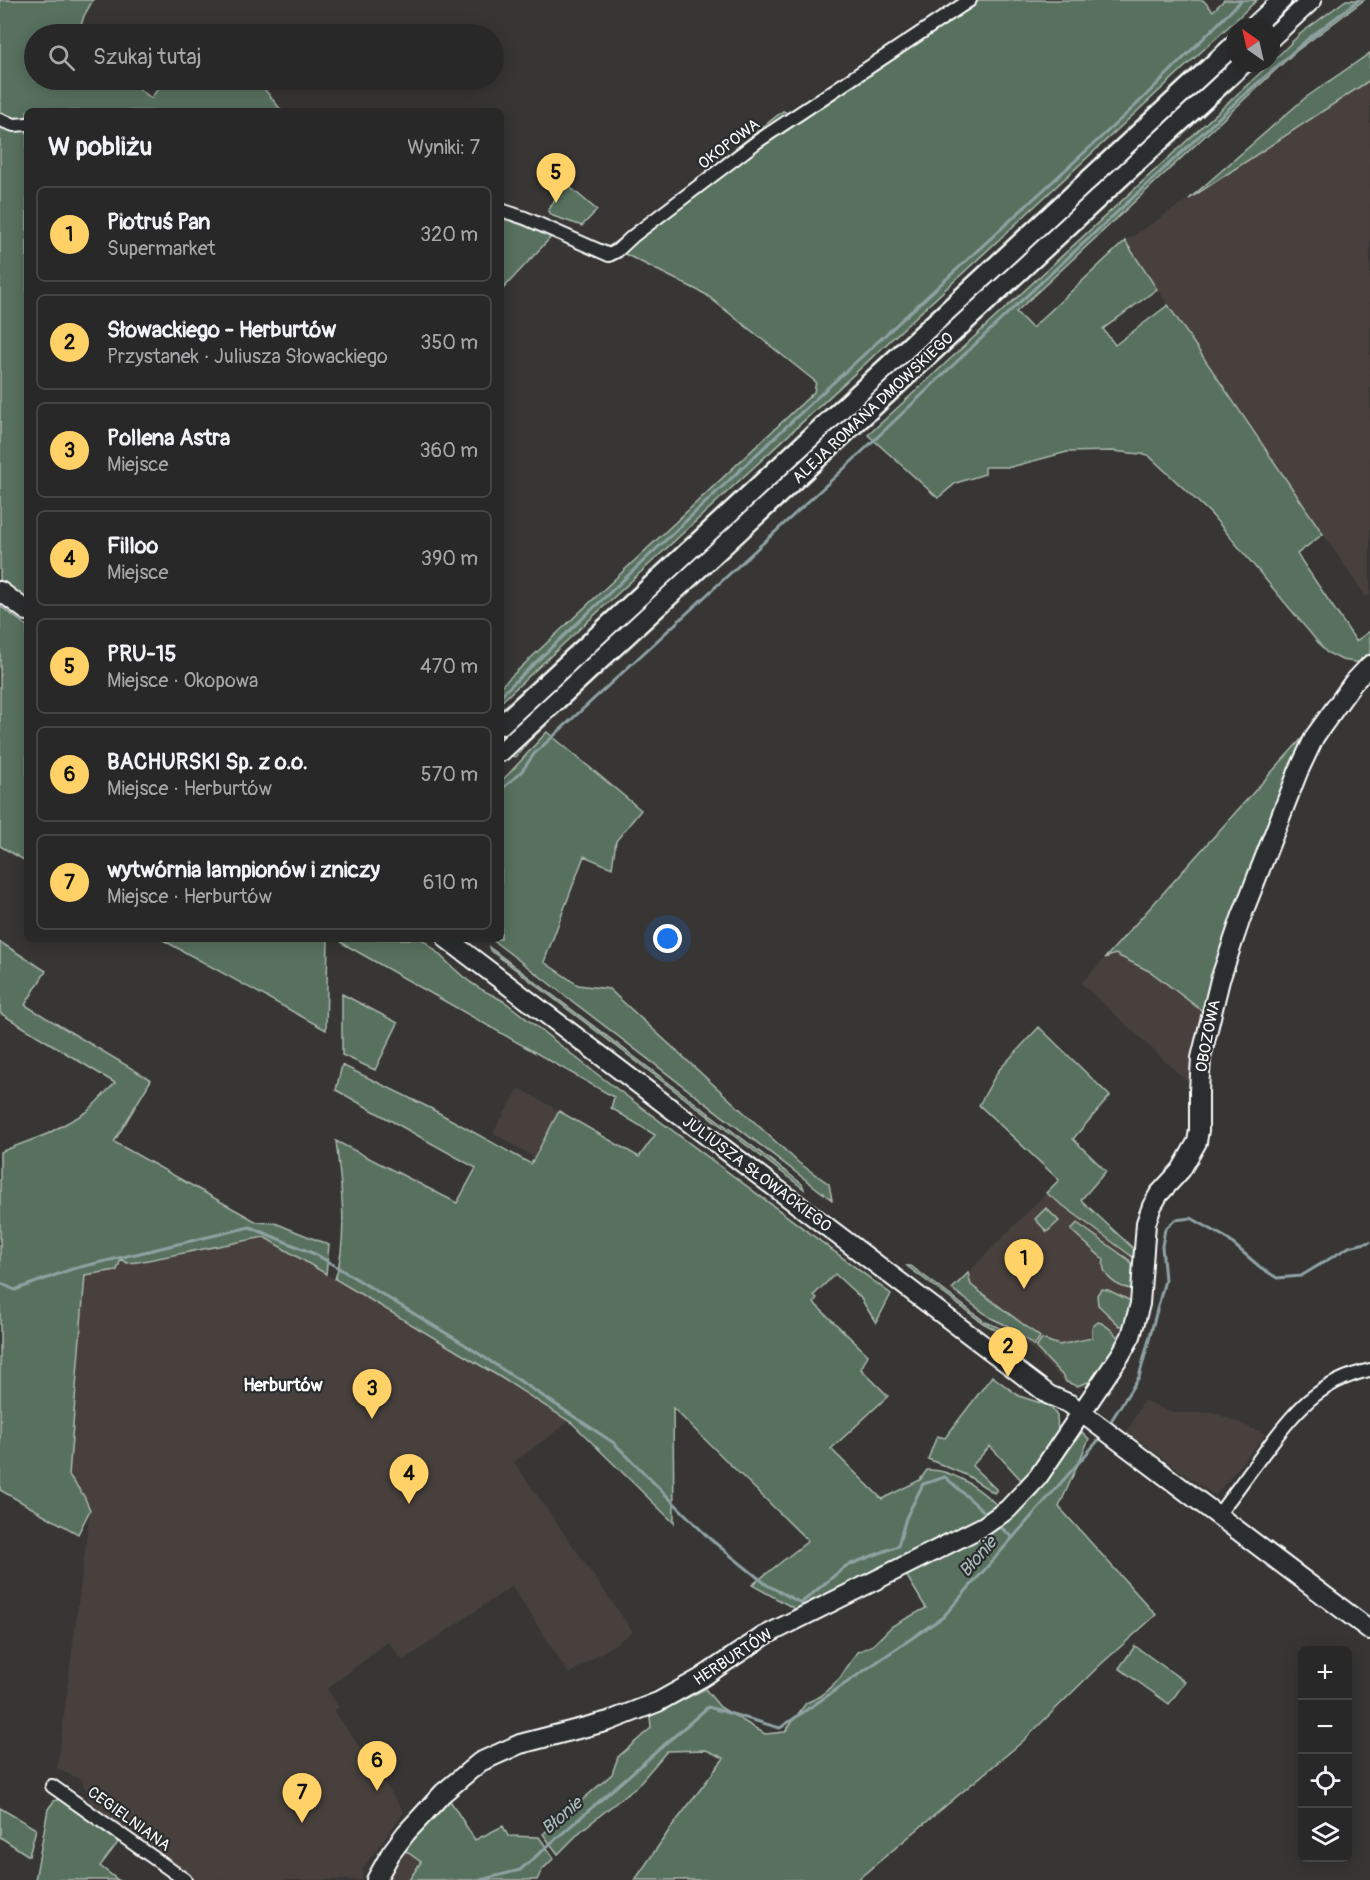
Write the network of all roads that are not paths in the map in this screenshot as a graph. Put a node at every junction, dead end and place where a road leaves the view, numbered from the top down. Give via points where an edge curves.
1 (970, 0) edge
2 (1282, 0) edge
3 (1312, 0) edge
4 (1263, 18) edge
5 (1280, 30) edge
6 (1226, 52) edge
7 (1234, 72) edge
8 (0, 120) edge
9 (24, 124) edge
10 (504, 211) edge
11 (0, 591) edge
12 (24, 609) edge
13 (1370, 665) edge
14 (504, 722) edge
15 (504, 749) edge
16 (451, 942) edge
17 (469, 942) edge
18 (1370, 1370) edge
19 (1100, 1385) junction
20 (1052, 1390) junction
21 (1082, 1413) junction
22 (1063, 1441) junction
23 (1218, 1515) junction
24 (1370, 1630) edge
25 (52, 1786) dead end
26 (185, 1880) edge
27 (376, 1880) edge

1 - 10 street, OKOPOWA via 758,141 609,255
2 - 4 main road
3 - 5 main road
6 - 14 main road, ALEJA ROMANA DMOWSKIEGO
7 - 15 main road, ALEJA ROMANA DMOWSKIEGO
8 - 9 street
11 - 12 main road
13 - 19 main road, OBOZOWA via 1315,736 1241,918 1220,980 1202,1059 1197,1142 1181,1170 1152,1206 1146,1222 1137,1319 1121,1354
16 - 20 main road, JULIUSZA SŁOWACKIEGO
17 - 20 main road, JULIUSZA SŁOWACKIEGO
18 - 23 street via 1335,1382 1311,1397 1285,1424
19 - 20 main road via 1077,1394
19 - 21 main road, OBOZOWA
20 - 21 main road, JULIUSZA SŁOWACKIEGO
20 - 22 main road via 1065,1416
21 - 22 main road, HERBURTÓW
21 - 23 main road, JULIUSZA SŁOWACKIEGO
22 - 27 main road, HERBURTÓW via 1022,1497 984,1526 764,1636 658,1702 609,1721 520,1744 480,1762 405,1833
23 - 24 main road, JULIUSZA SŁOWACKIEGO
25 - 26 street, CEGIELNIANA

